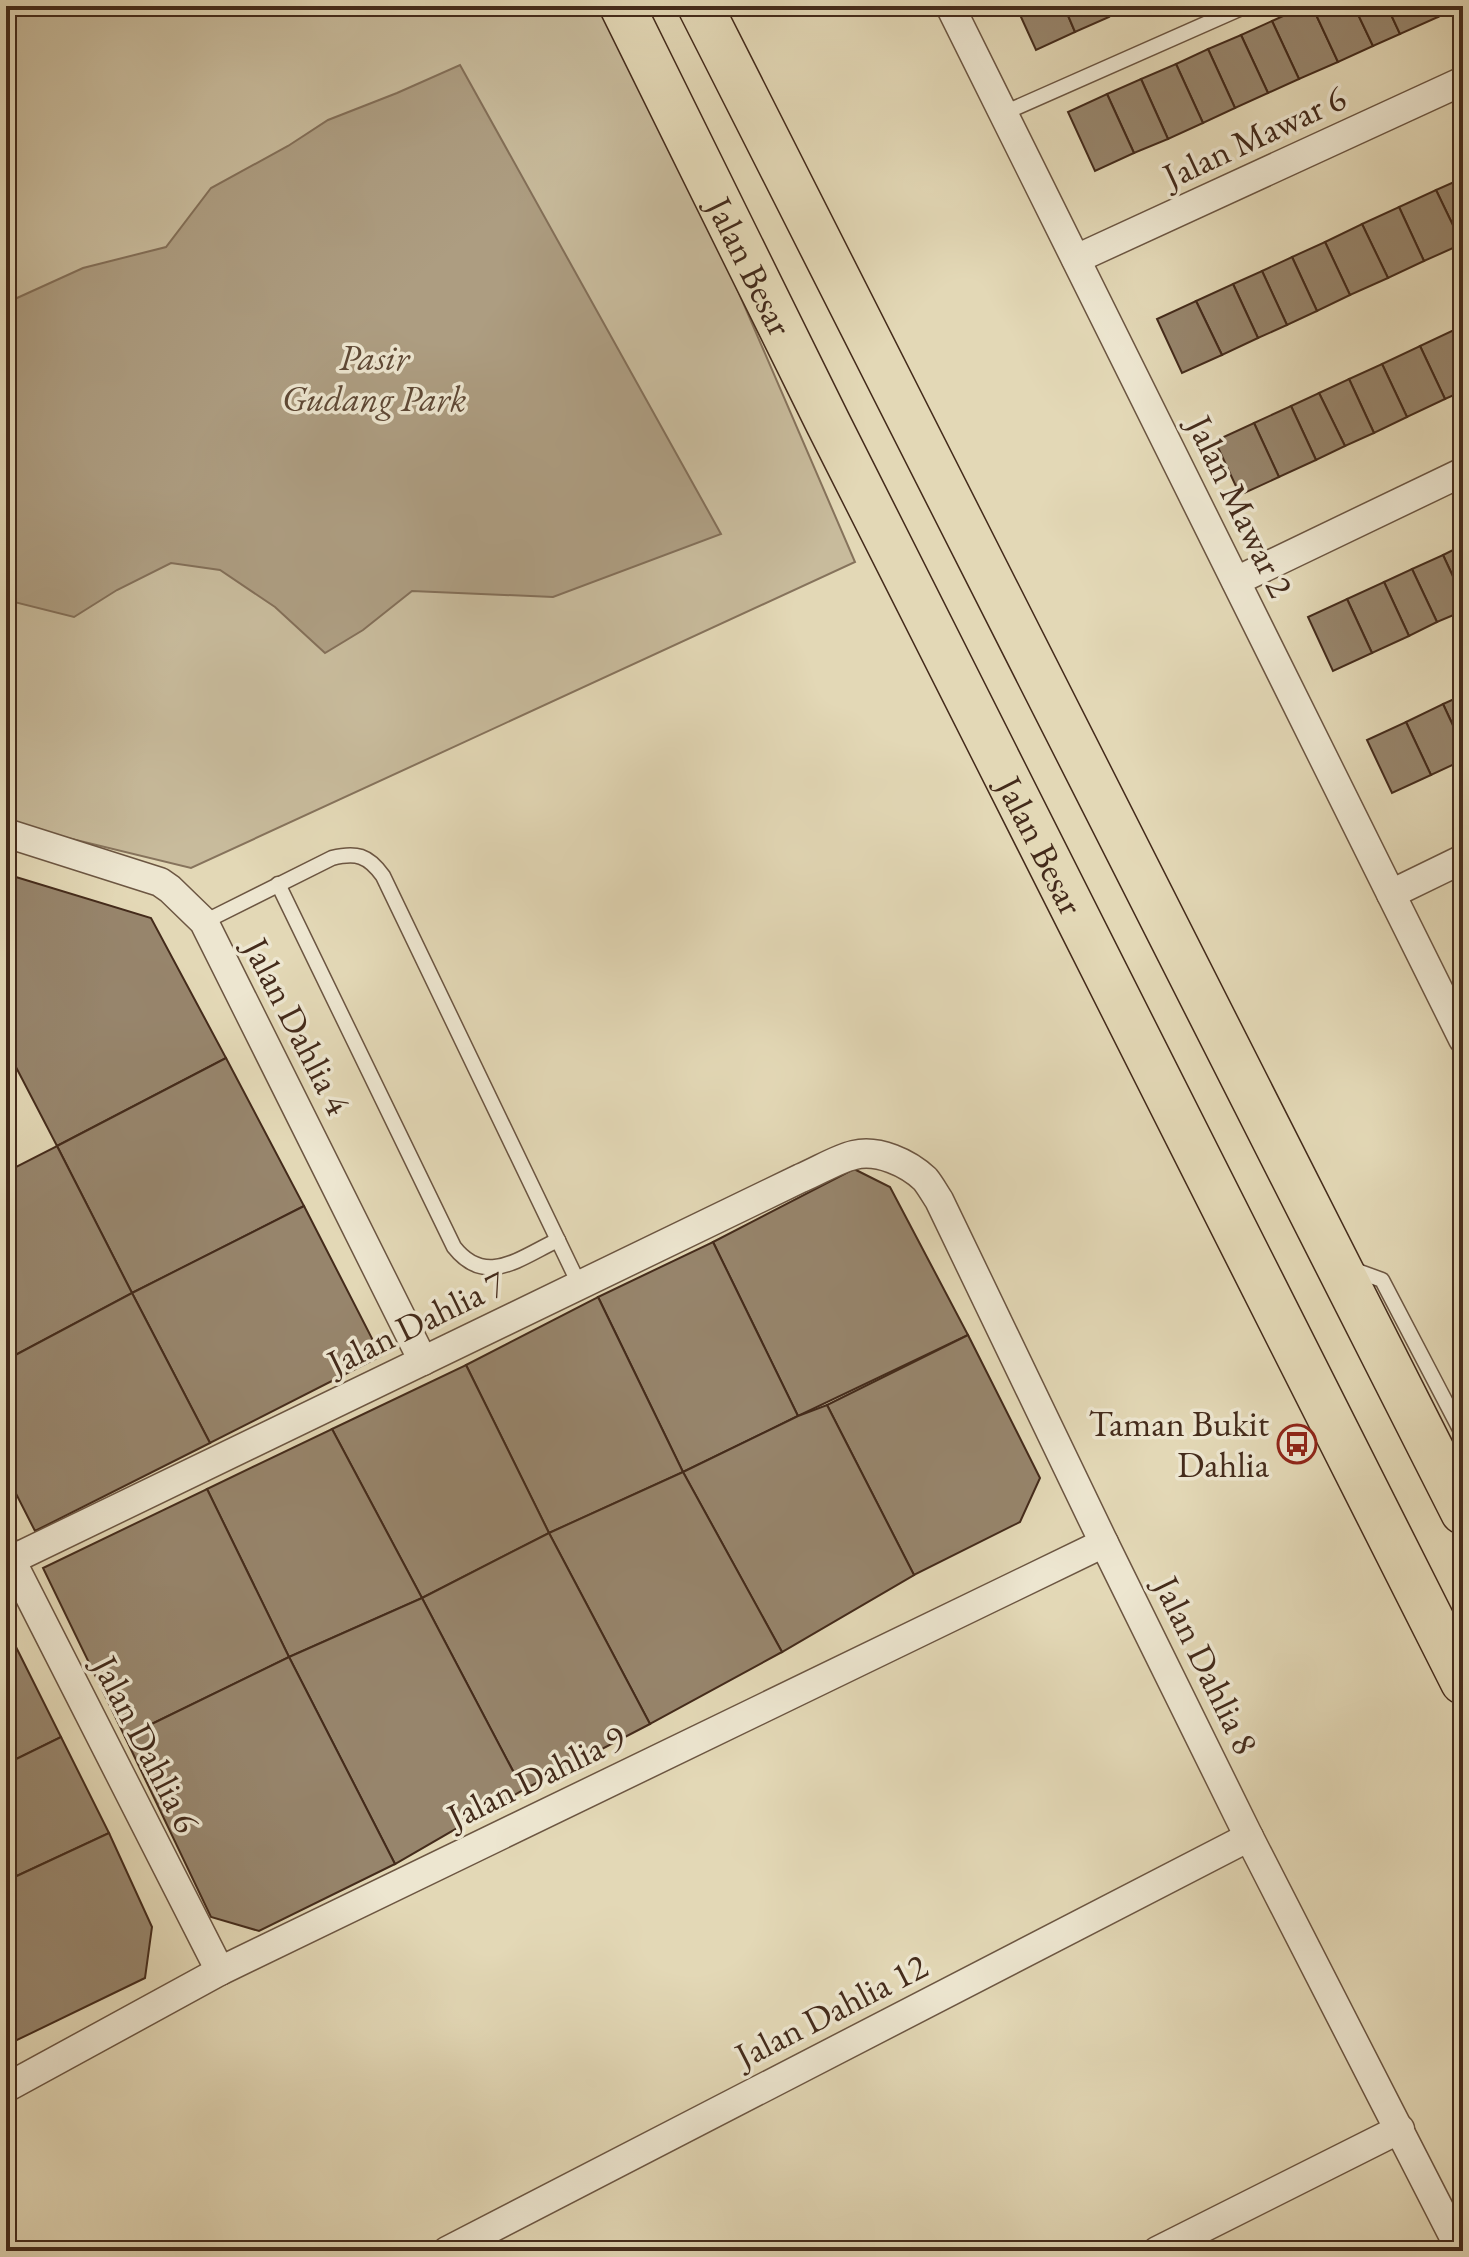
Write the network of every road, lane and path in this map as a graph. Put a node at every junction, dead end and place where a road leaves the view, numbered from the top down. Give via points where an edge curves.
1 (622, 6) edge
2 (700, 6) edge
3 (950, 6) edge
4 (1246, 6) edge
5 (1463, 81) edge
6 (1004, 113) junction
7 (1076, 259) junction
8 (1463, 472) edge
9 (1236, 581) junction
10 (6, 833) edge
11 (1463, 859) edge
12 (278, 884) junction
13 (1391, 894) junction
14 (204, 922) junction
15 (1463, 1039) edge
16 (855, 1155) joint
17 (558, 1240) junction
18 (1337, 1264) junction
19 (579, 1284) junction
20 (423, 1361) junction
21 (1463, 1435) edge
22 (1457, 1479) edge
23 (1104, 1543) junction
24 (8, 1555) edge
25 (1463, 1682) edge
26 (1249, 1837) junction
27 (220, 1971) junction
28 (6, 2088) edge
29 (1400, 2129) junction
30 (447, 2251) edge
31 (1157, 2251) edge
32 (1461, 2251) edge

1 - 25 main road, Jalan Besar
2 - 18 main road, Jalan Besar
3 - 6 street, Jalan Mawar 2
4 - 6 lane
5 - 7 street, Jalan Mawar 6
6 - 7 street, Jalan Mawar 2
7 - 9 street, Jalan Mawar 2
8 - 9 street
9 - 13 street, Jalan Mawar 2
10 - 14 street, Jalan Dahlia 4 via 160,882
11 - 13 street
12 - 14 lane
12 - 17 lane via 463,1259 490,1269
12 - 17 lane via 347,854 374,864
13 - 15 street, Jalan Mawar 2
14 - 20 street, Jalan Dahlia 4
16 - 19 street, Jalan Dahlia 7
16 - 23 street, Jalan Dahlia 8 via 883,1156 906,1165 939,1200
17 - 19 lane
18 - 21 lane via 1382,1280
18 - 22 main road, Jalan Besar
19 - 20 street, Jalan Dahlia 7
20 - 24 street, Jalan Dahlia 7
23 - 26 street, Jalan Dahlia 8
23 - 27 street, Jalan Dahlia 9
24 - 27 street, Jalan Dahlia 6
26 - 29 street, Jalan Dahlia 8
26 - 30 street, Jalan Dahlia 12
27 - 28 street, Jalan Dahlia 9
29 - 31 street
29 - 32 street, Jalan Dahlia 8

